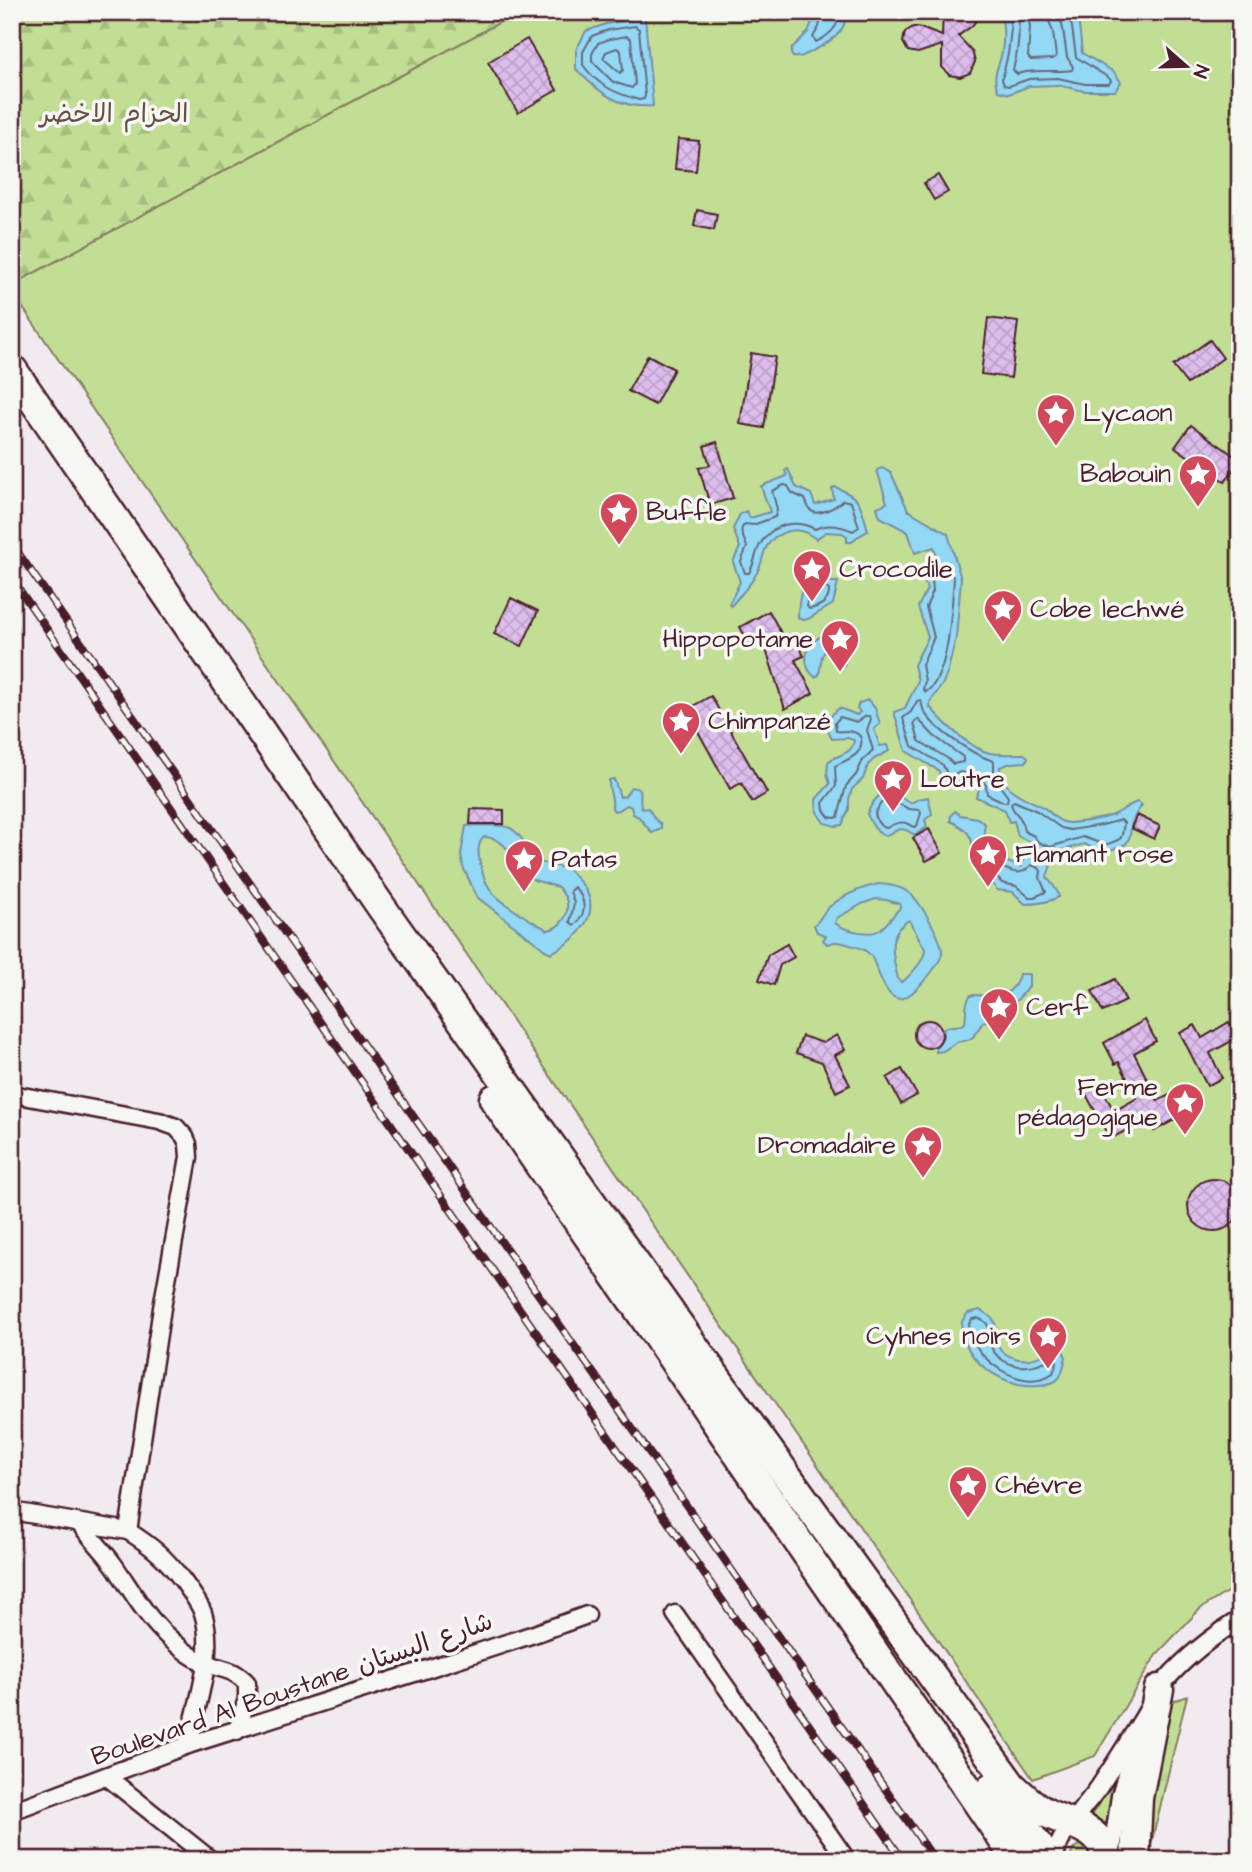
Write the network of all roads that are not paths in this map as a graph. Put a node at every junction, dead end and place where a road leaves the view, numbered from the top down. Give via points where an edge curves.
1 (12, 369) edge
2 (12, 399) edge
3 (12, 1094) edge
4 (12, 1511) edge
5 (80, 1524) junction
6 (128, 1531) junction
7 (675, 1614) dead end
8 (587, 1615) dead end
9 (1240, 1619) edge
10 (205, 1663) junction
11 (1159, 1689) junction
12 (920, 1717) junction
13 (1140, 1723) junction
14 (237, 1731) junction
15 (188, 1745) junction
16 (106, 1776) junction
17 (12, 1811) edge
18 (1072, 1824) junction
19 (211, 1860) edge
20 (847, 1860) edge
21 (1017, 1860) edge
22 (1052, 1860) edge
23 (1109, 1860) edge
24 (1135, 1860) edge

1 - 18 highway via 398,930 1012,1786 1046,1813
2 - 12 highway
3 - 6 street via 159,1121 176,1127 188,1144 188,1172
4 - 5 street
5 - 6 street
5 - 10 street via 164,1634
6 - 10 street via 154,1547 202,1612 207,1637
7 - 20 street
8 - 14 street, Boulevard Al Boustane شارع البستان
9 - 11 street via 1180,1666
10 - 14 street via 230,1669 247,1683
10 - 15 street
11 - 13 street
11 - 24 highway via 1138,1798
12 - 21 highway
12 - 22 highway via 982,1773
13 - 18 street
13 - 23 street
14 - 15 street, Boulevard Al Boustane شارع البستان
15 - 16 street, Boulevard Al Boustane شارع البستان
16 - 17 street, Boulevard Al Boustane شارع البستان
16 - 19 street
18 - 22 street
18 - 23 highway via 1098,1838

